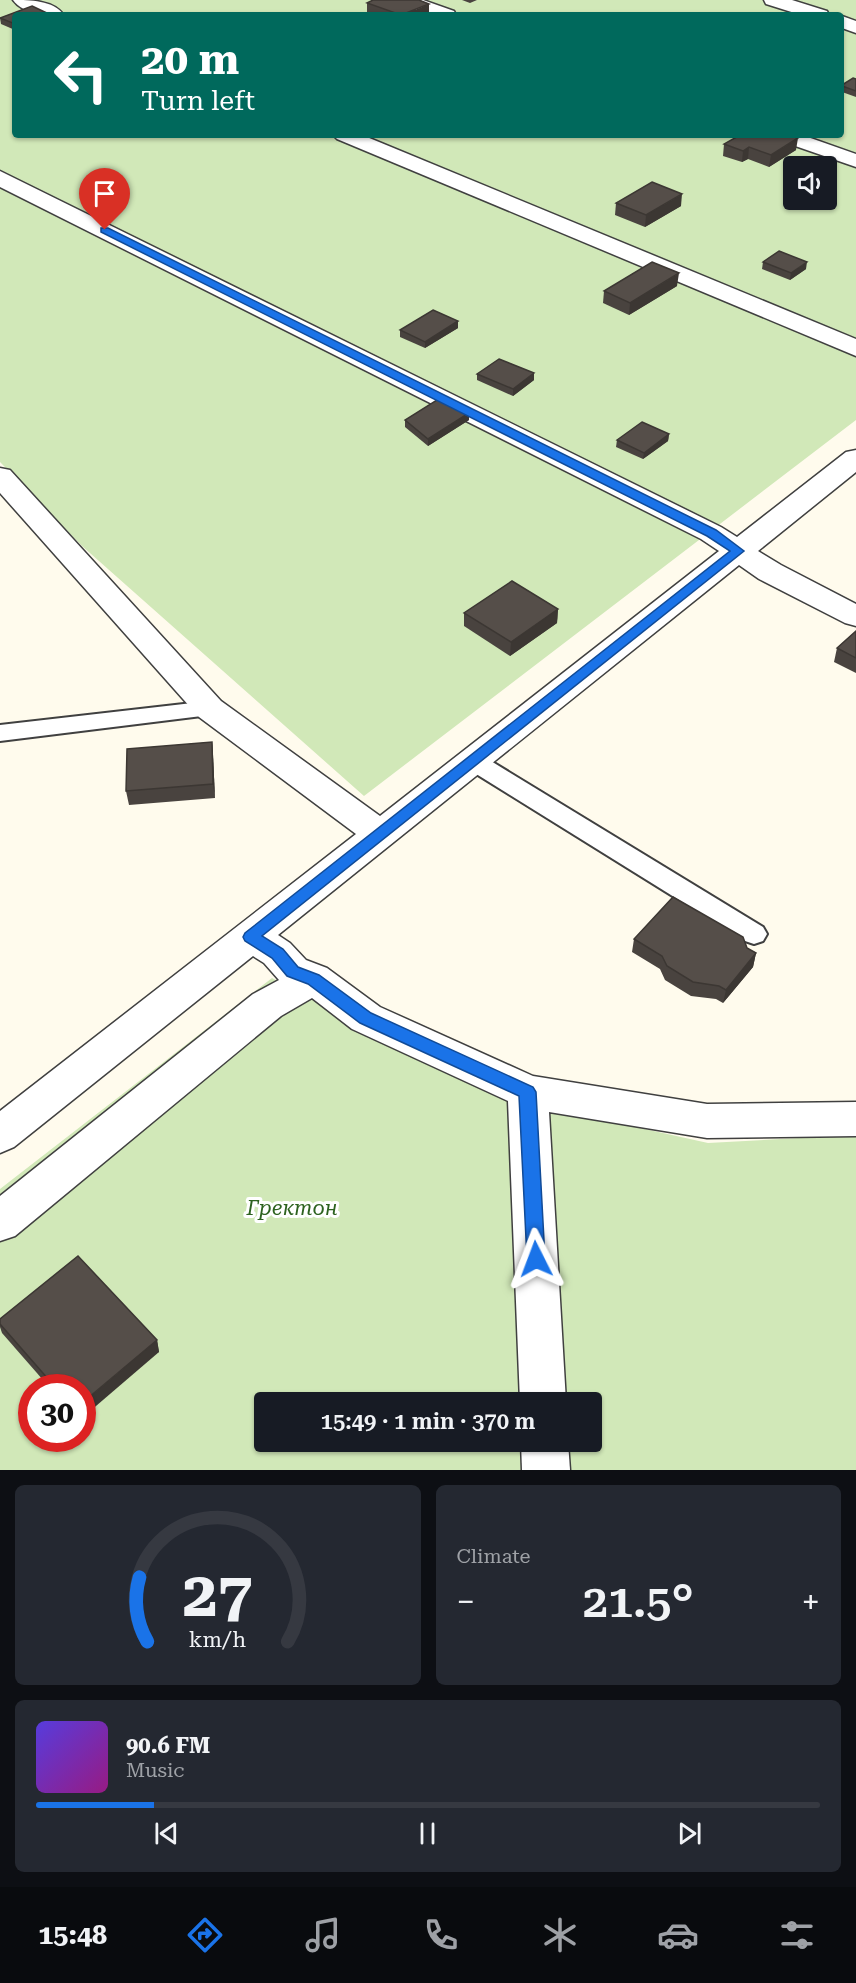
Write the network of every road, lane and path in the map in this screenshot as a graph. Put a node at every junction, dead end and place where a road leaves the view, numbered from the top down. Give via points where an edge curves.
1 (61, 0) edge
2 (405, 0) edge
3 (772, 0) edge
4 (39, 8) edge
5 (439, 12) edge
6 (810, 12) edge
7 (351, 138) edge
8 (790, 138) edge
9 (856, 162) edge
10 (0, 178) edge
11 (856, 348) edge
12 (856, 458) edge
13 (0, 476) edge
14 (738, 551) junction
15 (856, 616) edge
16 (210, 709) junction
17 (0, 733) edge
18 (473, 760) junction
19 (380, 834) junction
20 (754, 934) dead end
21 (251, 937) junction
22 (314, 979) junction
23 (528, 1092) junction
24 (856, 1119) edge
25 (0, 1135) edge
26 (0, 1222) edge
27 (543, 1392) edge
28 (545, 1452) edge
29 (546, 1470) edge

1 - 4 street
2 - 5 street
3 - 6 street
7 - 11 street
8 - 9 street
10 - 14 street via 711,533
12 - 14 street
13 - 16 street
14 - 15 street
14 - 18 street
16 - 17 lane
16 - 19 street
18 - 19 street
18 - 20 lane
19 - 21 street
21 - 22 street via 277,953 293,971
21 - 25 street
22 - 23 street via 366,1018
22 - 26 street via 267,1005
23 - 24 street via 707,1121
23 - 27 street
28 - 29 street

